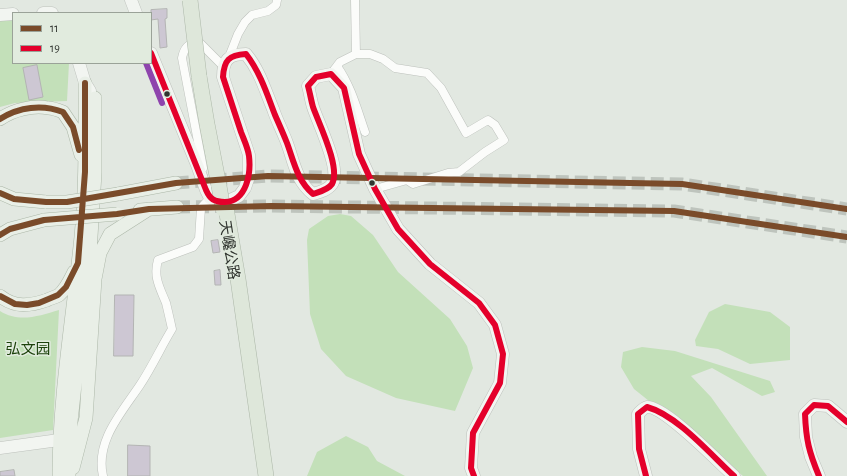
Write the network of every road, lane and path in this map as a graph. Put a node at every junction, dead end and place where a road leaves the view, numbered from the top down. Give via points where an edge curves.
1 (131, 0) edge
2 (190, 0) edge
3 (194, 0) edge
4 (277, 0) edge
5 (355, 0) edge
6 (136, 12) edge
7 (12, 14) edge
8 (0, 15) edge
9 (356, 54) junction
10 (152, 55) edge
11 (226, 62) junction
12 (79, 64) edge
13 (334, 70) junction
14 (201, 76) junction
15 (85, 83) junction
16 (95, 98) joint
17 (0, 119) edge
18 (365, 132) dead end
19 (90, 172) junction
20 (201, 176) junction
21 (176, 183) tunnel mouth
22 (374, 189) junction
23 (217, 190) junction
24 (0, 193) edge
25 (177, 207) tunnel mouth
26 (148, 209) junction
27 (225, 209) junction
28 (0, 235) edge
29 (78, 263) junction
30 (0, 296) edge
31 (847, 422) edge
32 (64, 440) junction
33 (0, 448) edge
34 (59, 476) edge
35 (70, 476) edge
36 (103, 476) edge
37 (262, 476) edge
38 (266, 476) edge
39 (474, 476) edge
40 (646, 476) edge
41 (734, 476) edge
42 (819, 476) edge

1 - 6 street
2 - 14 highway, 天巉公路, bridge
3 - 14 highway, 天巉公路
4 - 11 street via 276,5 268,11 252,14 238,34
5 - 9 street
7 - 8 street
9 - 13 street via 340,62
9 - 22 street via 370,54 395,68 427,73 441,88 466,133 488,120 495,125 504,140 459,172 413,184 407,180
10 - 20 street
11 - 13 street via 238,54 246,54 254,64 287,142 298,177 313,194 332,186 334,168 308,86 316,77
11 - 20 street via 198,41 183,52 182,58 203,168
11 - 23 street via 223,77 249,155 249,176 239,196 226,202 214,201
12 - 15 street
13 - 18 street via 345,78
13 - 22 street via 344,88 360,154
14 - 23 highway, 天巉公路 via 210,123
15 - 16 street
15 - 19 main road
16 - 19 main road
17 - 19 main road via 31,107 63,112 73,127
19 - 29 main road
19 - 32 main road via 89,268
20 - 23 street
21 - 24 main road, bridge via 67,202 14,199
22 - 39 street via 398,229 430,264 479,303 495,325 503,354 500,382 474,433 471,468
23 - 27 highway, 天巉公路
23 - 36 street via 201,208 199,239 196,243 158,260 156,267 159,288 166,303 172,329 141,384 114,423 102,450
25 - 26 main road
26 - 28 main road, bridge via 44,220 10,229
26 - 35 main road via 110,234 100,253 95,279 86,418
27 - 37 highway, 天巉公路
27 - 38 highway, 天巉公路 via 238,279
29 - 30 main road via 66,287 58,295 27,305 15,304
29 - 32 main road
31 - 42 street via 828,406 814,405 805,414 806,437
32 - 33 street
32 - 34 main road
32 - 35 main road
40 - 41 street via 639,449 637,424 638,414 649,407 682,428

